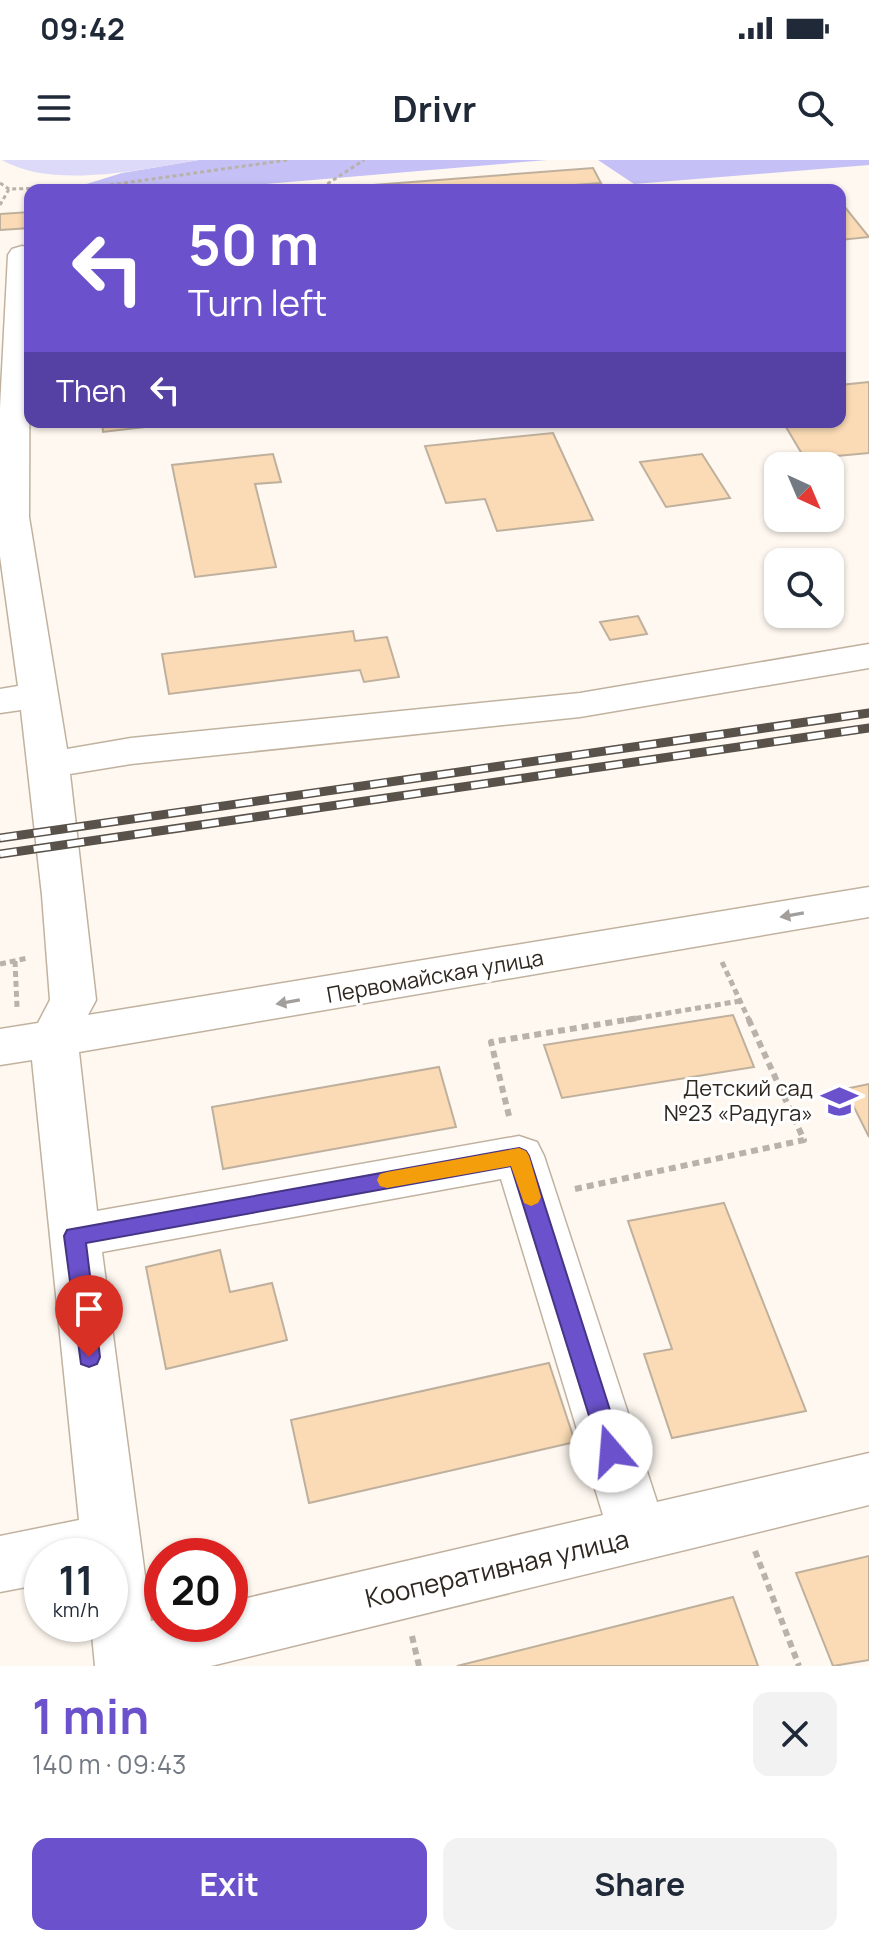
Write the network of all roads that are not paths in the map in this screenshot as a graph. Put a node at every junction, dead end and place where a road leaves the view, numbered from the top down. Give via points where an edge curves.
1 (24, 261) edge
2 (7, 525) edge
3 (869, 656) edge
4 (39, 695) junction
5 (0, 701) edge
6 (49, 765) junction
7 (869, 902) edge
8 (24, 1036) edge
9 (74, 1236) junction
10 (869, 1479) edge
11 (638, 1535) junction
12 (110, 1538) edge
13 (24, 1559) edge
14 (0, 1564) edge
15 (125, 1661) edge

1 - 2 street
2 - 4 street
3 - 6 street via 580,705 131,751
4 - 5 street
4 - 6 street
6 - 8 street via 73,1000
7 -> 8 street, Первомайская улица via 274,1004
8 - 9 street
9 - 11 street via 525,1178
9 - 12 street
10 - 11 street, Кооперативная улица
11 - 15 street, Кооперативная улица
13 - 14 street

